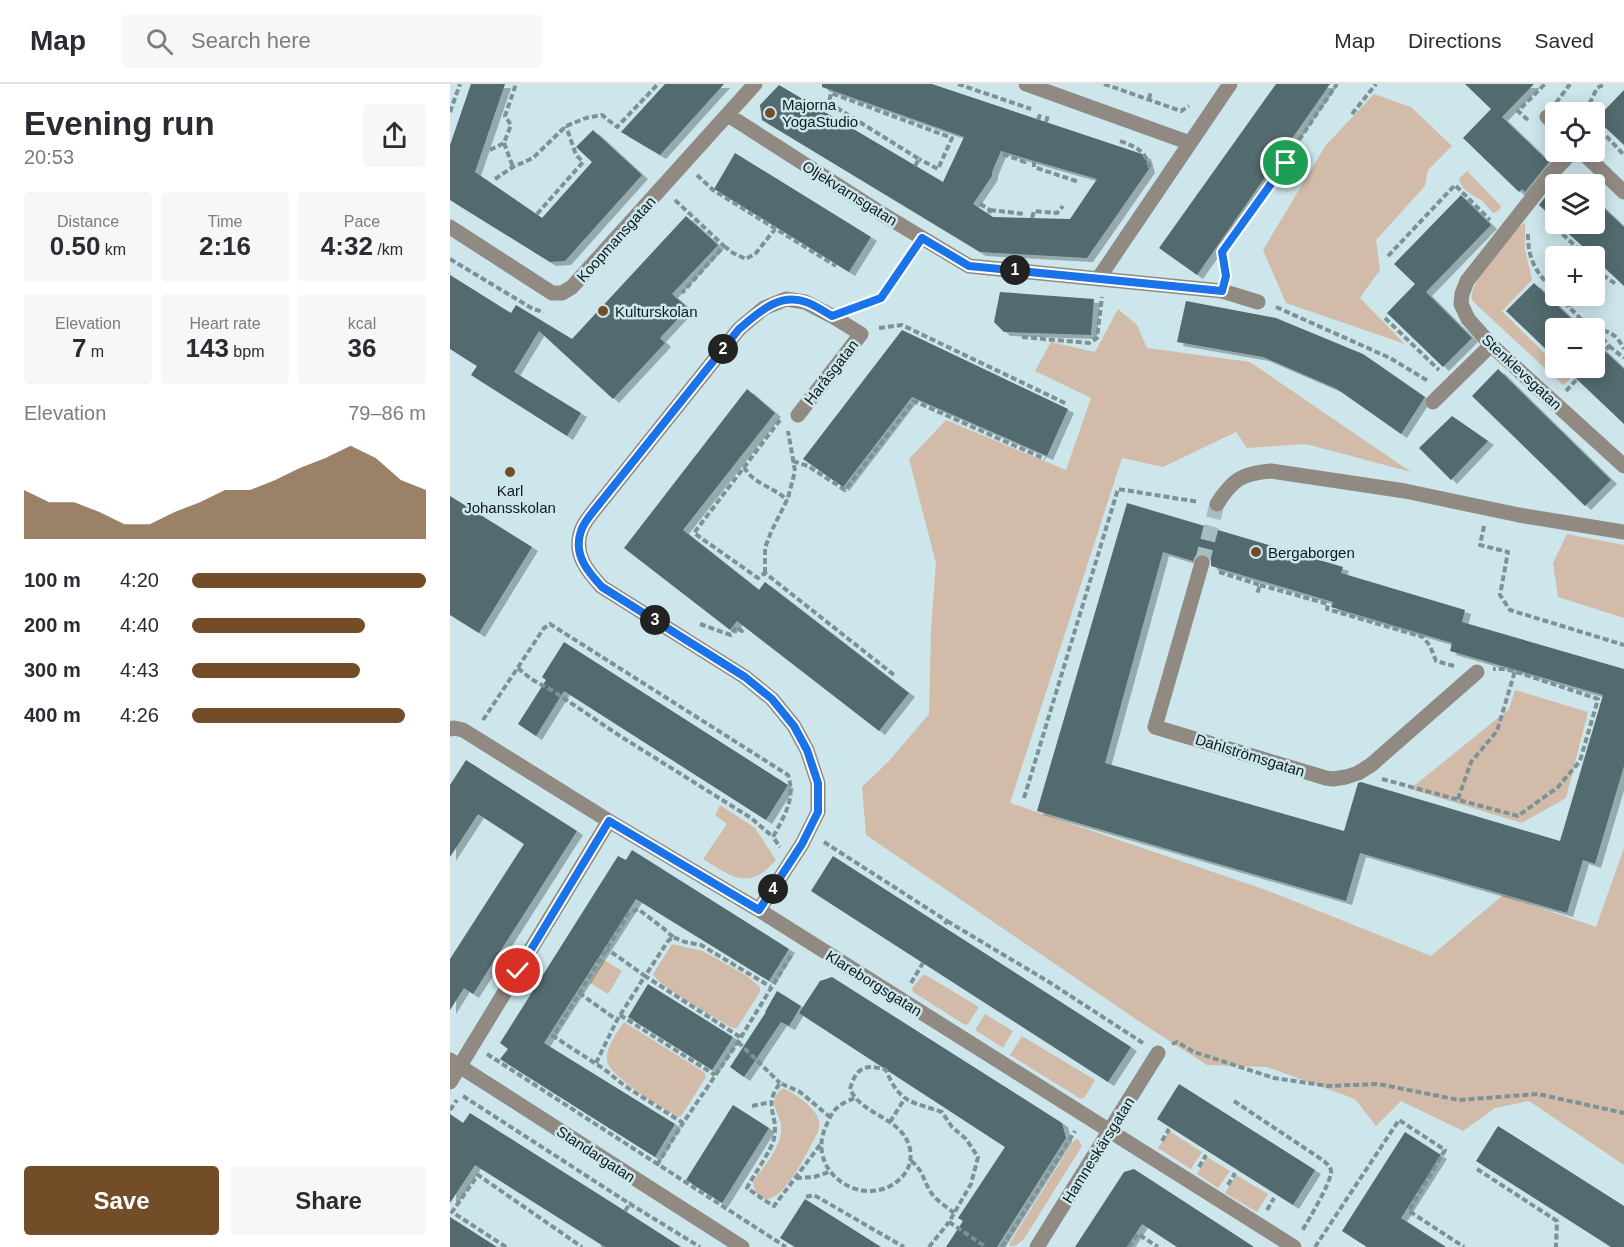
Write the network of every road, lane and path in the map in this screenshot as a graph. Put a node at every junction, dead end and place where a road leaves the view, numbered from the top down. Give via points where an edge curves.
1 (460, 84) edge
2 (516, 84) edge
3 (658, 84) edge
4 (755, 84) edge
5 (958, 84) edge
6 (1026, 84) edge
7 (1104, 84) edge
8 (1230, 84) edge
9 (1337, 84) edge
10 (1376, 84) edge
11 (1605, 84) edge
12 (1151, 91) dead end
13 (1149, 99) junction
14 (1194, 100) dead end
15 (1590, 102) edge
16 (450, 112) edge
17 (1041, 112) junction
18 (1352, 114) dead end
19 (728, 115) junction
20 (1038, 120) dead end
21 (1046, 122) dead end
22 (566, 126) junction
23 (1605, 135) edge
24 (1112, 138) dead end
25 (1299, 140) dead end
26 (504, 143) junction
27 (1190, 143) junction
28 (490, 150) dead end
29 (1003, 154) dead end
30 (1624, 155) edge
31 (919, 159) junction
32 (1027, 159) dead end
33 (1034, 160) dead end
34 (1562, 162) edge
35 (1592, 162) edge
36 (1286, 163) dead end
37 (915, 166) dead end
38 (513, 167) junction
39 (695, 173) dead end
40 (1144, 177) dead end
41 (495, 179) dead end
42 (1079, 182) dead end
43 (1624, 192) edge
44 (668, 193) dead end
45 (980, 204) dead end
46 (1063, 206) dead end
47 (537, 214) dead end
48 (1024, 214) dead end
49 (1032, 218) dead end
50 (450, 227) edge
51 (775, 229) junction
52 (1528, 233) dead end
53 (1504, 234) junction
54 (1562, 234) edge
55 (922, 238) junction
56 (724, 246) junction
57 (1575, 246) edge
58 (1388, 256) dead end
59 (836, 266) dead end
60 (1605, 277) edge
61 (1545, 280) edge
62 (1616, 284) dead end
63 (1100, 286) junction
64 (1222, 291) junction
65 (682, 293) dead end
66 (1258, 302) dead end
67 (1274, 306) dead end
68 (1569, 306) edge
69 (832, 316) junction
70 (1385, 318) dead end
71 (1581, 318) edge
72 (1605, 331) edge
73 (861, 334) junction
74 (1022, 337) dead end
75 (1605, 341) edge
76 (1491, 345) junction
77 (1609, 346) junction
78 (1624, 350) edge
79 (1605, 351) dead end
80 (1624, 358) edge
81 (1577, 379) dead end
82 (1448, 387) junction
83 (1574, 399) dead end
84 (1433, 402) dead end
85 (1067, 404) dead end
86 (792, 417) junction
87 (1045, 459) dead end
88 (793, 462) junction
89 (1624, 466) edge
90 (744, 467) junction
91 (786, 500) junction
92 (1217, 504) joint
93 (1487, 508) junction
94 (1624, 532) edge
95 (1207, 567) joint
96 (765, 573) junction
97 (780, 585) junction
98 (1260, 585) junction
99 (776, 590) dead end
100 (1257, 594) dead end
101 (745, 628) dead end
102 (715, 630) dead end
103 (1624, 645) edge
104 (518, 668) junction
105 (1515, 671) junction
106 (1477, 672) junction
107 (894, 675) dead end
108 (452, 728) edge
109 (473, 736) junction
110 (1362, 771) junction
111 (1024, 798) dead end
112 (1458, 800) junction
113 (609, 821) junction
114 (773, 837) junction
115 (818, 838) dead end
116 (782, 849) dead end
117 (759, 910) junction
118 (947, 921) junction
119 (943, 926) dead end
120 (673, 937) junction
121 (797, 945) dead end
122 (606, 949) junction
123 (923, 963) dead end
124 (645, 976) junction
125 (771, 987) junction
126 (906, 991) dead end
127 (579, 993) junction
128 (619, 1018) junction
129 (740, 1037) junction
130 (738, 1042) junction
131 (486, 1053) dead end
132 (1158, 1053) junction
133 (455, 1063) edge
134 (596, 1063) junction
135 (715, 1076) junction
136 (450, 1082) edge
137 (780, 1083) junction
138 (460, 1094) dead end
139 (854, 1098) junction
140 (905, 1098) junction
141 (1234, 1101) dead end
142 (771, 1102) junction
143 (752, 1106) dead end
144 (1624, 1113) edge
145 (830, 1117) junction
146 (890, 1122) junction
147 (683, 1123) junction
148 (1079, 1124) dead end
149 (1110, 1131) junction
150 (820, 1145) junction
151 (911, 1161) junction
152 (657, 1165) junction
153 (1477, 1169) dead end
154 (830, 1172) junction
155 (796, 1178) junction
156 (806, 1197) dead end
157 (954, 1213) junction
158 (949, 1222) junction
159 (1295, 1243) edge
160 (506, 1247) edge
161 (582, 1247) edge
162 (700, 1247) edge
163 (742, 1247) edge
164 (786, 1247) edge
165 (904, 1247) edge
166 (929, 1247) edge
167 (986, 1247) edge
168 (1002, 1247) edge
169 (1037, 1247) edge
170 (1129, 1247) edge
171 (1158, 1247) edge
172 (1315, 1247) edge
173 (1464, 1247) edge
174 (1556, 1247) edge

1 - 16 path
2 - 26 path via 505,116 511,125
3 - 22 path via 617,127 602,115
4 - 19 street, Koopmansgatan
5 - 17 path
6 - 27 street
7 - 13 path
8 - 27 street
9 - 25 path
10 - 18 path
11 - 15 path via 1597,88
12 - 13 path
13 - 14 path via 1181,111
17 - 20 path
17 - 21 path via 1048,115
19 - 50 street, Koopmansgatan via 572,287 562,292 552,293
19 - 55 street, Oljekvarnsgatan
22 - 38 path via 532,158
22 - 47 path via 576,155 583,162
23 - 30 path
24 - 40 path via 1146,154 1150,168
26 - 28 path
26 - 38 path
27 - 63 street
29 - 32 path via 1025,162
31 - 31 path via 829,103 831,93 952,138 938,169
31 - 37 path
33 - 42 path via 1034,167
34 - 53 street, Stenklevsgatan
35 - 43 street
36 - 64 path via 1222,252 1226,276
38 - 41 path
39 - 51 path via 713,190
44 - 56 path
45 - 48 path via 989,212
46 - 49 path via 1057,213 1034,211
51 - 56 path via 756,253 746,259
51 - 59 path
52 - 61 path via 1528,250
53 - 58 path via 1455,185
53 - 76 street, Stenklevsgatan via 1467,280 1462,294 1461,304 1468,319
54 - 57 path
55 - 63 street, Oljekvarnsgatan via 969,266
55 - 69 path via 881,298
56 - 65 path
60 - 62 path
63 - 64 street, Oljekvarnsgatan
63 - 74 path via 1097,338 1089,343
64 - 66 street, Oljekvarnsgatan
67 - 82 path
68 - 71 path
69 - 73 street, Haråsgatan
69 - 117 street, Haråsgatan via 805,302 786,299 764,308 739,329 600,503 581,529 578,548 586,570 602,587 745,677 772,699 807,750 818,783 818,812
70 - 82 path
72 - 78 path via 1619,338
73 - 85 path via 902,325
73 - 86 street, Haråsgatan
75 - 77 path
76 - 82 street
76 - 89 street, Stenklevsgatan
77 - 79 path
77 - 80 path
81 - 83 path via 1566,391
82 - 84 street
86 - 88 path via 788,439
86 - 90 path via 780,420
87 - 88 path via 914,401 845,490 808,466
88 - 91 path via 795,471
90 - 91 path via 752,478 773,488
90 - 96 path via 694,533 758,578
91 - 96 path via 765,548
92 - 93 street via 1239,479 1271,471
92 - 111 path via 1118,489
93 - 94 street
93 - 103 path via 1480,545 1508,552 1500,596 1510,610
95 - 98 path
95 - 110 street, Dahlströmsgatan via 1155,727 1326,778
96 - 97 path
97 - 99 path
97 - 107 path
98 - 100 path
98 - 106 path via 1423,637 1436,661
101 - 102 path via 742,631 736,627 730,635
104 - 109 path
104 - 114 path via 752,818
104 - 114 path via 550,624 788,775 792,786 789,803
105 - 106 path
105 - 112 path via 1497,731 1471,762
105 - 112 path via 1598,699 1580,761 1558,787 1518,816
106 - 110 street, Dahlströmsgatan
108 - 109 street, Klareborgsgatan
109 - 113 street, Klareborgsgatan
110 - 112 path
113 - 117 street, Klareborgsgatan
113 - 133 street
114 - 116 path
115 - 118 path
117 - 149 street, Klareborgsgatan
118 - 119 path
118 - 132 path
120 - 122 path via 638,909 629,913
120 - 124 path
120 - 125 path via 701,945
121 - 125 path
122 - 124 path
122 - 127 path
123 - 126 path
124 - 128 path
124 - 129 path
125 - 129 path
127 - 128 path
127 - 134 path via 553,1036
128 - 134 path
128 - 135 path
129 - 130 path
130 - 135 path
130 - 137 path
131 - 152 path
132 - 144 path via 1177,1042 1194,1052 1274,1078 1328,1086 1378,1084 1459,1100 1538,1094
132 - 149 street, Hamneskärsgatan
133 - 136 street
133 - 163 street, Standargatan
134 - 147 path
135 - 147 path
137 - 142 path
137 - 145 path via 800,1092
138 - 162 path
139 - 140 path via 850,1089 854,1076 873,1066 886,1070 897,1092
139 - 145 path via 836,1107
139 - 146 path
140 - 146 path
140 - 157 path via 942,1112 978,1157 971,1184
141 - 159 path via 1330,1167 1325,1188
142 - 143 path
142 - 155 path via 774,1141 747,1188 774,1206
145 - 150 path
146 - 151 path via 904,1135
147 - 152 path
148 - 168 path
149 - 159 street, Klareborgsgatan
149 - 169 street, Hamneskärsgatan
150 - 154 path
150 - 155 path
151 - 154 path via 894,1184 867,1191 843,1184
151 - 157 path via 933,1196
152 - 164 path
153 - 174 path via 1557,1221
154 - 155 path
156 - 165 path via 814,1195
157 - 158 path
158 - 166 path
158 - 167 path
160 - 161 path via 452,1212 478,1175
170 - 171 path via 1138,1234
172 - 173 path via 1399,1120 1445,1150 1409,1211

